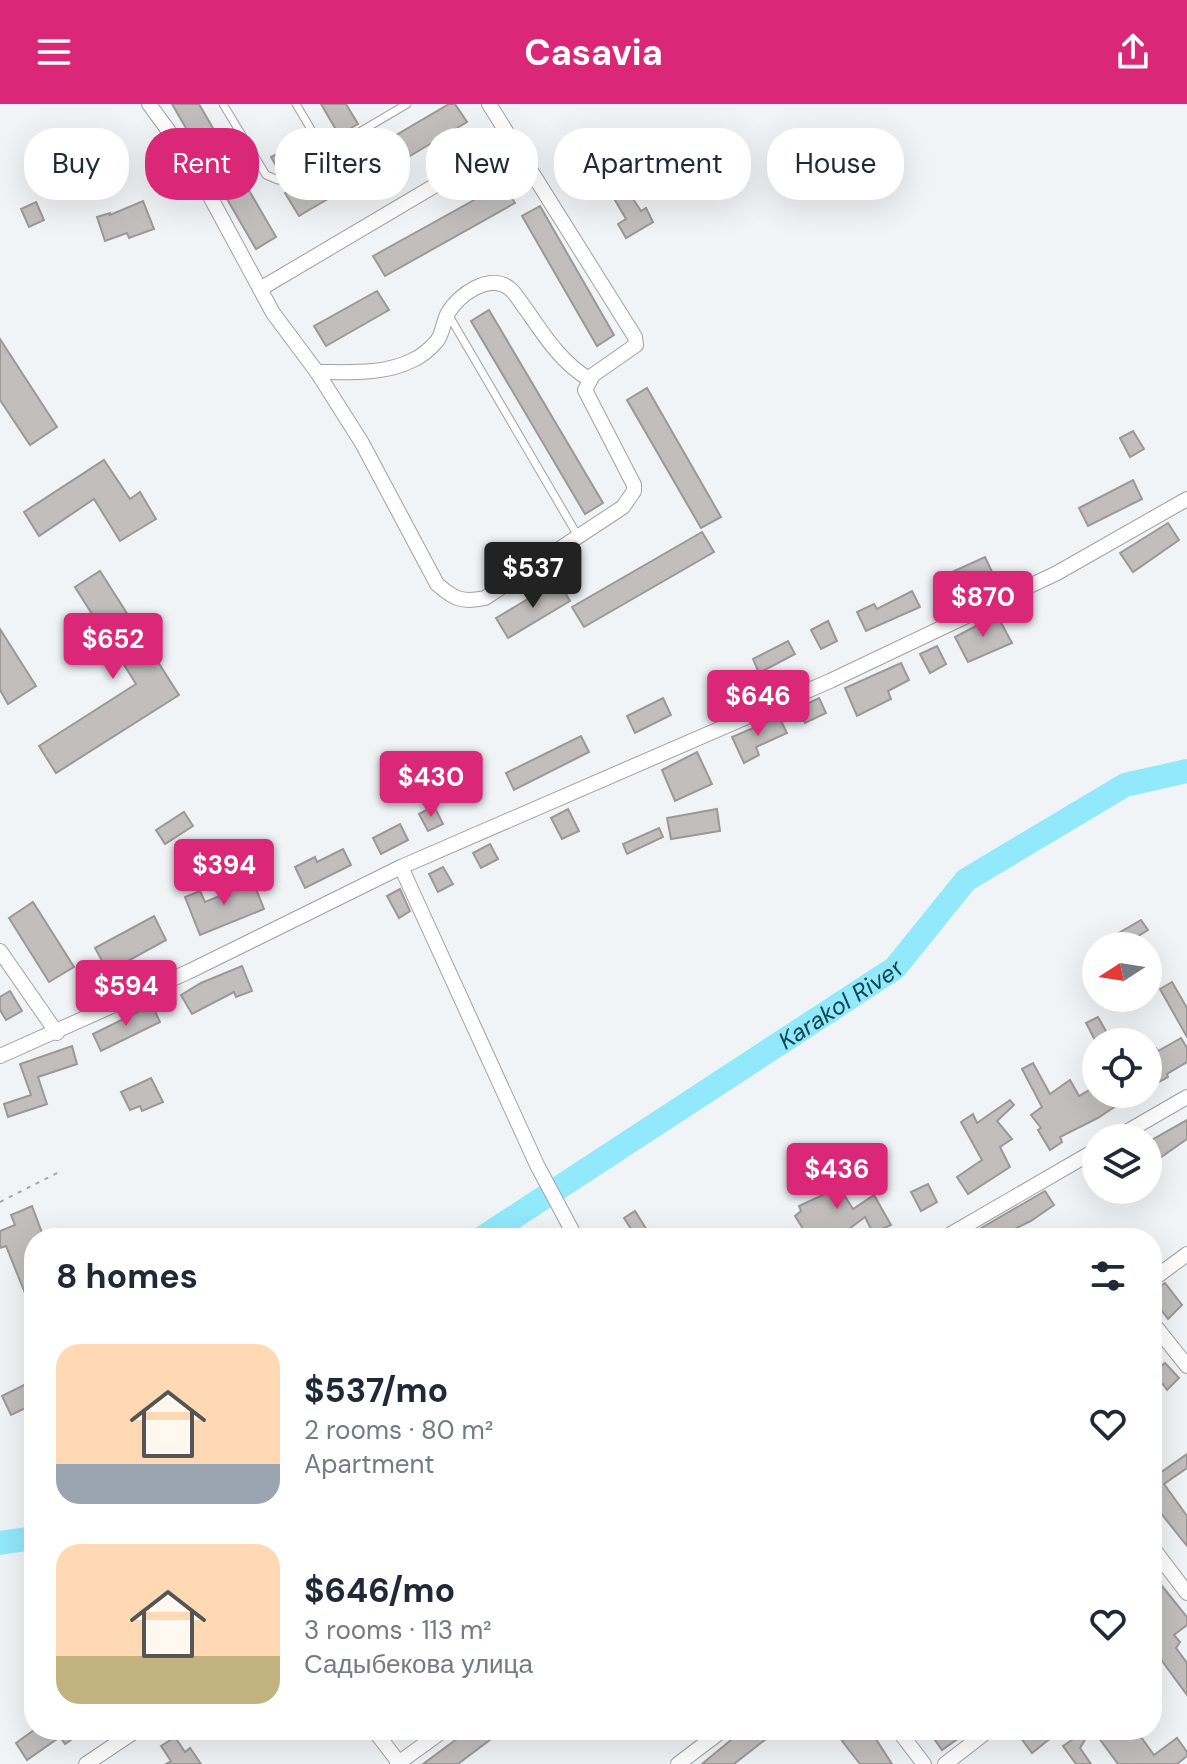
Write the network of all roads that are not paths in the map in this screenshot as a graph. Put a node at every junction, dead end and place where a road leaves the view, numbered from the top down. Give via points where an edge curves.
1 (149, 104) edge
2 (223, 104) edge
3 (296, 104) edge
4 (407, 104) edge
5 (489, 104) edge
6 (310, 128) edge
7 (367, 128) edge
8 (504, 128) edge
9 (275, 179) edge
10 (538, 182) edge
11 (426, 191) edge
12 (260, 289) junction
13 (448, 314) junction
14 (317, 372) junction
15 (589, 379) junction
16 (1187, 499) edge
17 (578, 536) junction
18 (401, 867) junction
19 (0, 951) edge
20 (57, 1033) junction
21 (0, 1056) edge
22 (1187, 1097) edge
23 (1140, 1124) edge
24 (1082, 1158) edge
25 (570, 1228) edge
26 (961, 1228) edge
27 (1187, 1254) edge
28 (1162, 1273) edge
29 (1162, 1335) edge
30 (1187, 1366) edge
31 (1162, 1560) edge
32 (1187, 1593) edge
33 (122, 1740) edge
34 (381, 1740) edge
35 (430, 1740) edge
36 (710, 1740) edge
37 (906, 1740) edge
38 (976, 1740) edge
39 (86, 1764) edge
40 (398, 1764) edge
41 (678, 1764) edge
42 (924, 1764) edge
43 (945, 1764) edge

1 - 12 street via 192,163
2 - 9 lane via 266,175
3 - 6 lane
4 - 7 lane
5 - 8 street
10 - 15 street via 635,337 636,345
11 - 12 street
12 - 14 street
13 - 14 street via 439,338 411,361 372,372
13 - 15 street via 475,288 491,283 510,288 557,351
13 - 17 lane
14 - 17 street via 362,443 437,584 453,599 485,598
15 - 17 street via 587,396 634,491 623,507
16 - 18 street via 1057,573 845,674
18 - 20 street
18 - 25 street
19 - 20 street
20 - 21 street
22 - 23 street
24 - 26 street
27 - 28 street
29 - 30 street
31 - 32 street
33 - 39 street
34 - 40 street
35 - 40 street
36 - 41 street
37 - 42 street
38 - 43 street

